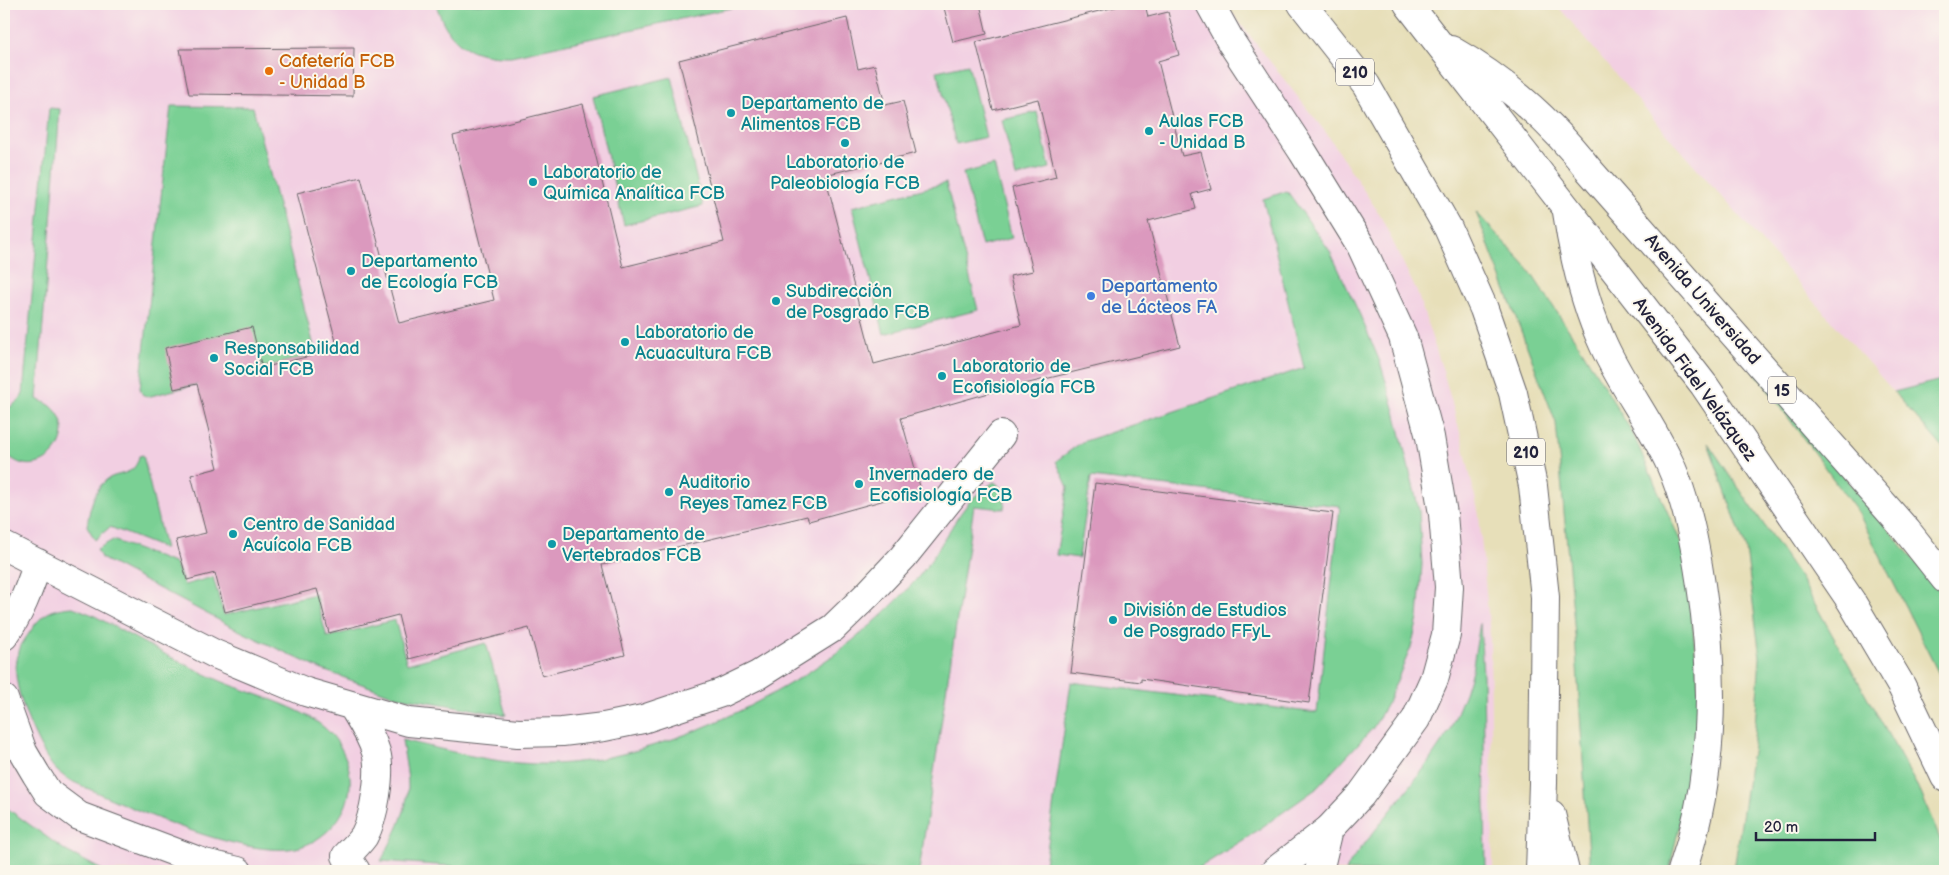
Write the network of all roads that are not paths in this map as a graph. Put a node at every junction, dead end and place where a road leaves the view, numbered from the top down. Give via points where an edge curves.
1 (1210, 4) edge
2 (1302, 4) edge
3 (1408, 4) edge
4 (1438, 43) junction
5 (1567, 210) junction
6 (1002, 435) dead end
7 (1906, 531) junction
8 (4, 546) edge
9 (38, 563) junction
10 (1945, 564) edge
11 (1945, 579) edge
12 (4, 636) edge
13 (4, 699) edge
14 (352, 707) junction
15 (1945, 777) edge
16 (1543, 783) junction
17 (1329, 829) junction
18 (238, 871) edge
19 (356, 871) edge
20 (1275, 871) edge
21 (1319, 871) edge
22 (1540, 871) edge
23 (1565, 871) edge
24 (1682, 871) edge

1 - 17 main road via 1361,246 1403,337 1430,437 1443,514 1448,597 1446,635 1434,679 1416,719 1361,794
2 - 16 main road, 210 via 1366,85 1448,228 1484,309 1513,393 1533,486 1545,598
3 - 4 main road, Avenida Fidel Velázquez / 15
4 - 5 main road, Avenida Fidel Velázquez
4 - 7 main road, Avenida Universidad / 15 via 1477,65 1541,114
5 - 15 main road, Avenida Fidel Velázquez via 1704,385 1851,601 1902,687
5 - 24 main road via 1573,254 1589,310 1605,347 1650,423 1670,465 1699,565 1708,627 1710,728 1701,807
6 - 14 main road via 902,557 833,628 797,652 721,693 643,719 562,732 518,733 409,722
7 - 10 main road
7 - 11 main road, Avenida Universidad / 15
8 - 9 main road
9 - 12 main road via 26,598
9 - 14 main road via 215,654 306,692
13 - 18 main road via 23,752 48,793 79,816 204,863
14 - 19 main road via 368,731 377,754 378,783 364,835 346,856
16 - 22 main road, 210
16 - 23 main road
17 - 20 main road
17 - 21 main road

